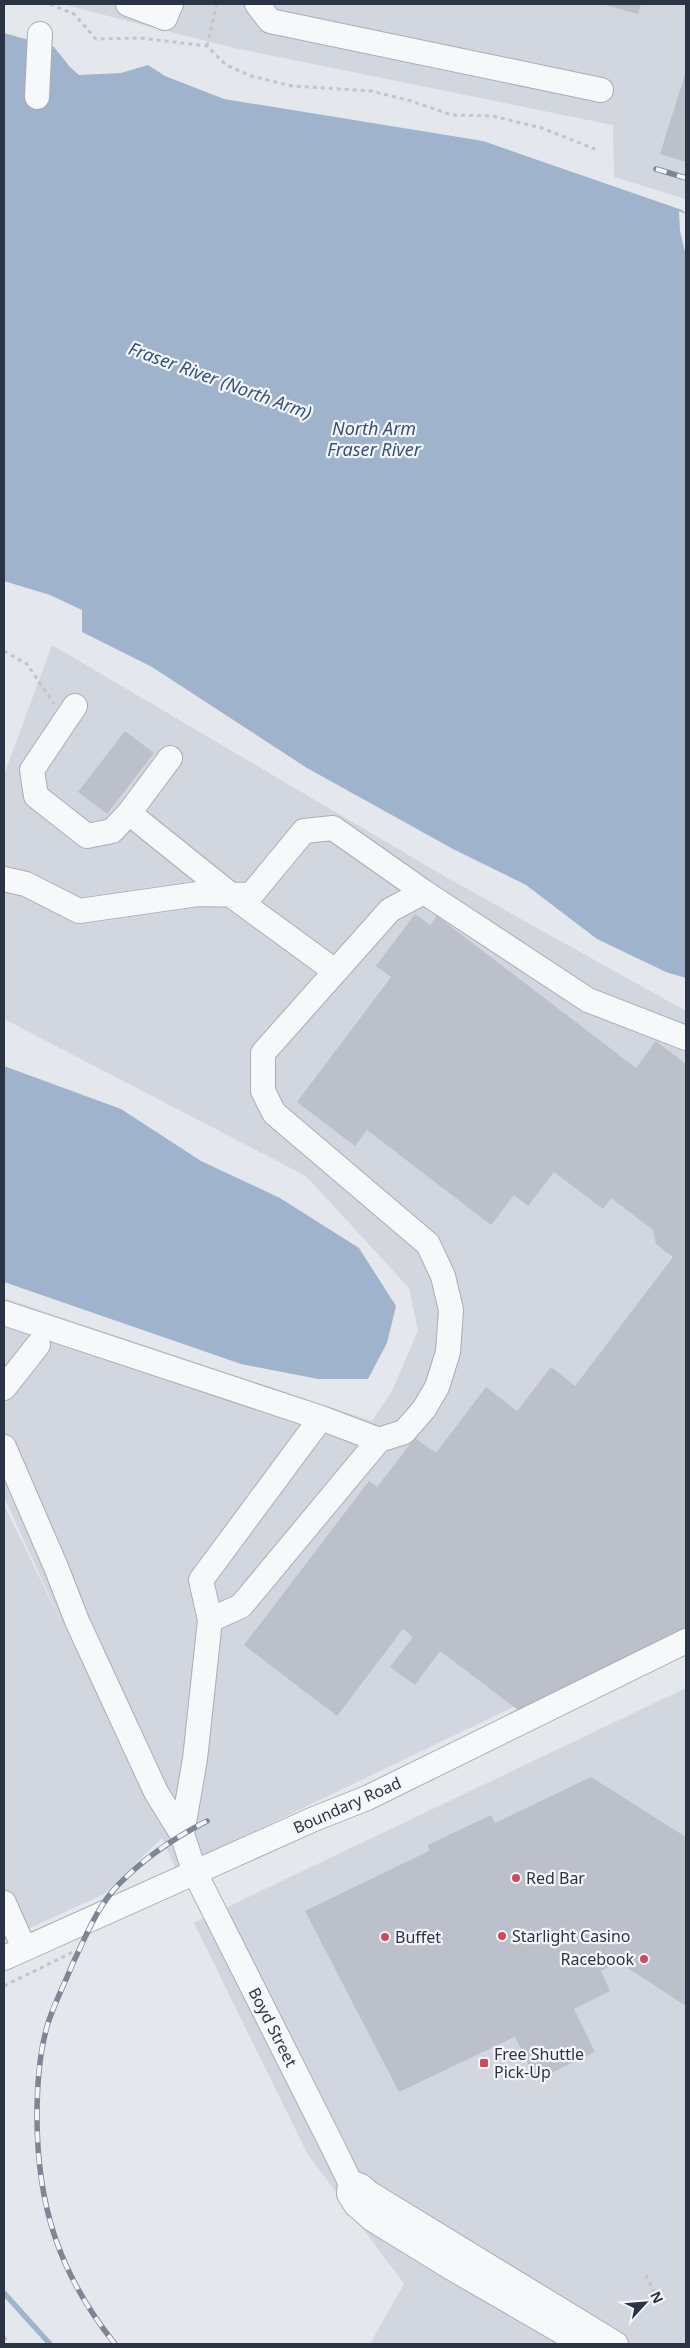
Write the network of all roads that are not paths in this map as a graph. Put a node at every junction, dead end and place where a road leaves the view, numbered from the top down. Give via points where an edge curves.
1 (128, 4) edge
2 (171, 4) edge
3 (256, 4) edge
4 (40, 34) dead end
5 (601, 90) dead end
6 (37, 97) dead end
7 (70, 713) road end
8 (170, 758) dead end
9 (129, 813) junction
10 (4, 879) edge
11 (424, 892) junction
12 (231, 895) junction
13 (336, 972) junction
14 (686, 1038) edge
15 (4, 1313) edge
16 (38, 1345) dead end
17 (5, 1384) edge
18 (322, 1418) junction
19 (380, 1440) junction
20 (4, 1448) edge
21 (210, 1620) junction
22 (686, 1642) edge
23 (182, 1834) junction
24 (195, 1873) junction
25 (4, 1903) edge
26 (14, 1953) edge
27 (350, 2182) junction
28 (583, 2344) edge
29 (616, 2344) edge

1 - 2 street via 164,18
3 - 5 street via 270,21
4 - 6 street
7 - 9 street via 32,770 36,796 88,836 112,831
8 - 9 street
9 - 12 street
10 - 12 street via 26,884 79,911 198,894
11 - 12 street via 333,828 304,831 251,895
11 - 13 street via 390,910
11 - 14 street via 588,1000
12 - 13 street
13 - 19 street via 263,1053 263,1091 274,1113 428,1244 443,1276 451,1310 448,1352 437,1387 424,1409 404,1432
15 - 18 street
16 - 17 street
18 - 19 street
18 - 21 street via 201,1580
19 - 21 street via 241,1606
20 - 23 street via 89,1648 156,1792
21 - 23 street via 195,1759
22 - 24 street, Boundary Road via 367,1798
23 - 24 street, Boyd Street
24 - 26 street, Boundary Road
24 - 27 street, Boyd Street
25 - 26 street
27 - 28 street, Boyd Street via 349,2194 356,2205 372,2218
27 - 29 street

